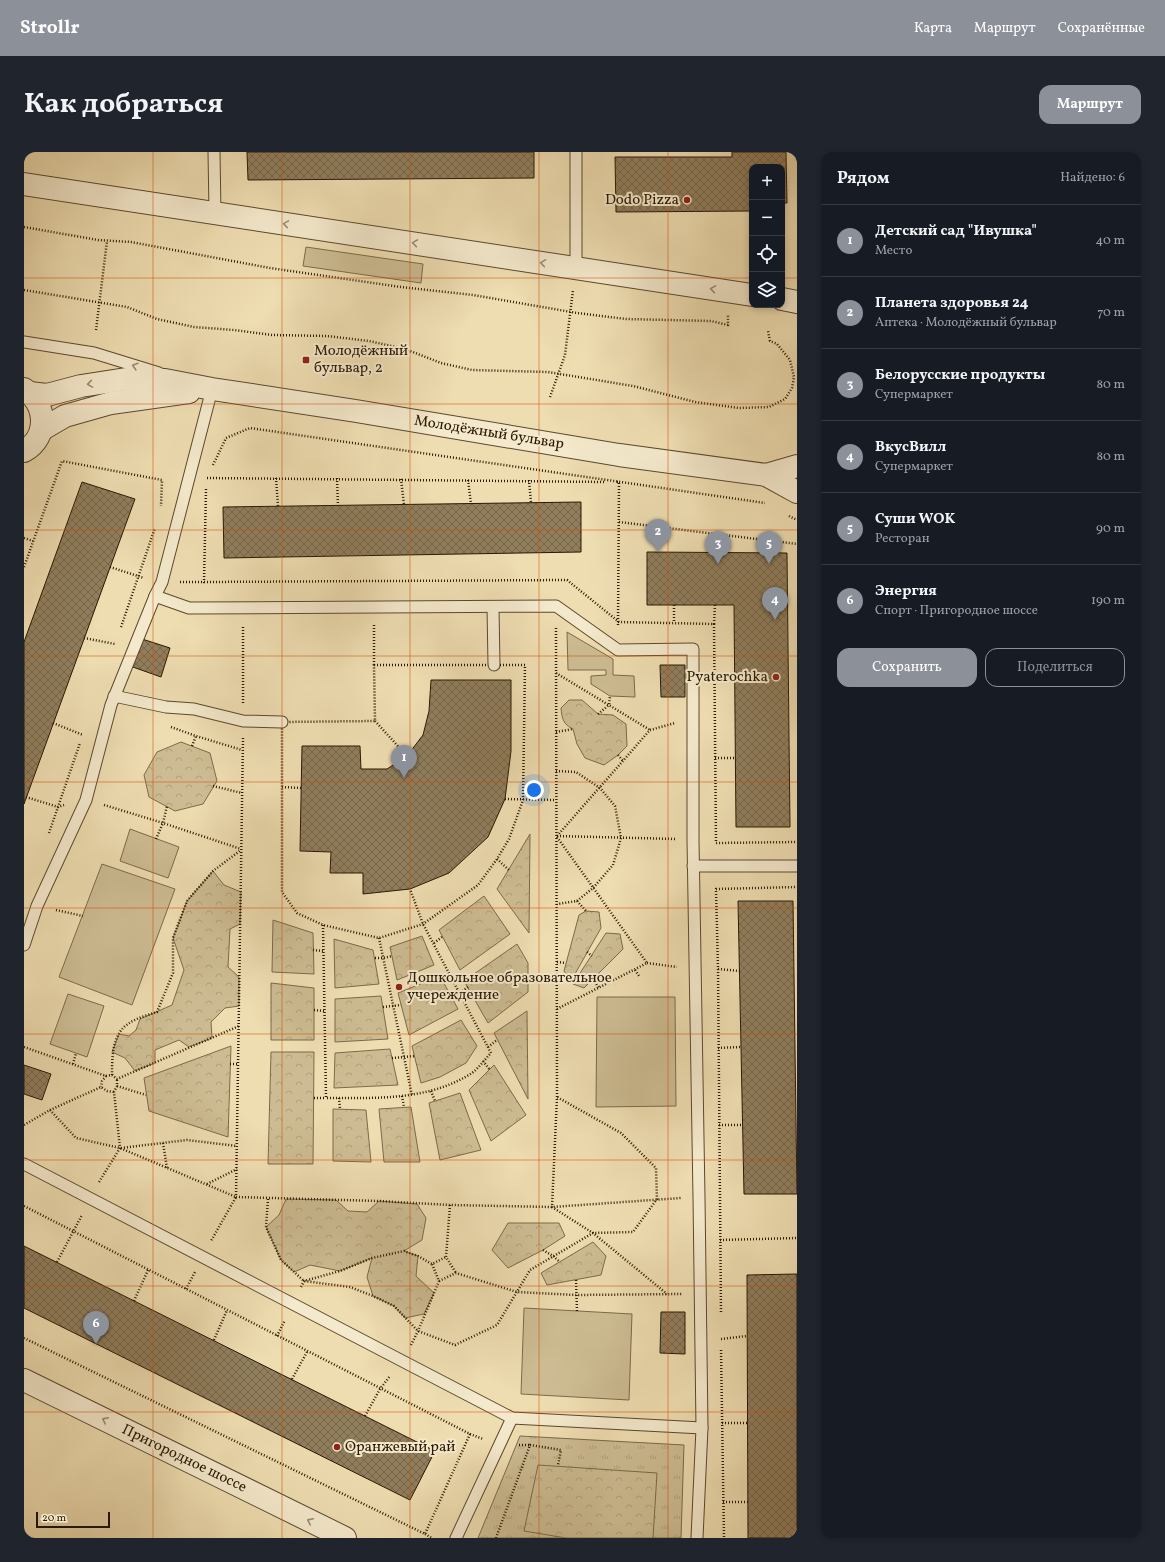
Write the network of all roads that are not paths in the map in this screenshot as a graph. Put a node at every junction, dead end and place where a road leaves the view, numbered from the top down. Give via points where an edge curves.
1 (214, 152) edge
2 (576, 152) edge
3 (24, 184) edge
4 (215, 213) junction
5 (574, 278) junction
6 (749, 295) edge
7 (785, 300) edge
8 (797, 302) edge
9 (24, 342) edge
10 (212, 389) junction
11 (27, 391) edge
12 (41, 430) junction
13 (24, 452) edge
14 (797, 466) edge
15 (766, 475) junction
16 (797, 492) edge
17 (155, 596) junction
18 (493, 607) junction
19 (494, 665) road end
20 (114, 696) junction
21 (282, 722) road end
22 (693, 866) junction
23 (797, 866) edge
24 (24, 945) edge
25 (24, 1164) edge
26 (24, 1380) edge
27 (512, 1418) junction
28 (702, 1428) junction
29 (345, 1538) edge
30 (456, 1538) edge
31 (697, 1538) edge

1 - 4 lane
2 - 5 lane
3 - 4 street
5 -> 4 street
6 -> 5 street
7 - 8 street
10 -> 9 lane via 94,353
10 -> 11 street, Молодёжный бульвар via 165,380 126,379 81,386 47,395
10 - 12 street, Молодёжный бульвар via 111,403 65,416
10 - 15 street, Молодёжный бульвар via 619,455
10 - 17 lane via 162,582
11 - 12 street via 41,410
12 - 13 street via 33,444
14 - 15 street, Молодёжный бульвар
15 - 16 street, Молодёжный бульвар
17 - 18 lane via 189,608
17 - 20 lane
18 - 19 lane
18 - 22 lane via 556,606 618,650 693,649
20 - 21 lane via 166,707 194,709 243,721
20 - 24 lane via 86,800 37,906
22 - 23 lane
22 - 28 lane
25 - 27 lane
29 -> 26 street, Пригородное шоссе
27 - 28 lane
27 - 30 lane
28 - 31 lane

